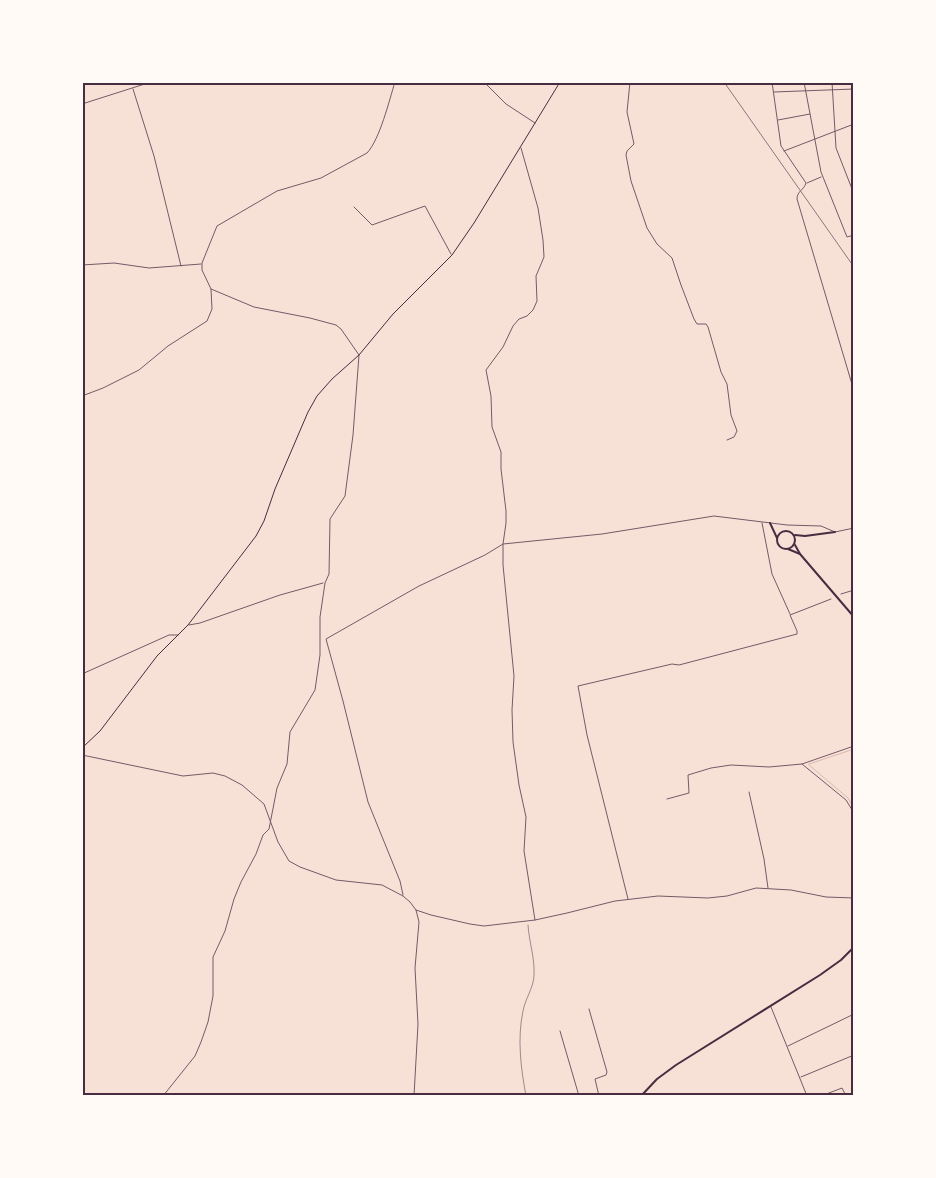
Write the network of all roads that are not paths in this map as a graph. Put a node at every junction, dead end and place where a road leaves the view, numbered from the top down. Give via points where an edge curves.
1 (151, 82) edge
2 (395, 82) edge
3 (484, 82) edge
4 (560, 82) edge
5 (630, 82) edge
6 (772, 82) edge
7 (804, 82) edge
8 (832, 82) edge
9 (852, 82) edge
10 (133, 89) junction
11 (854, 89) edge
12 (834, 90) junction
13 (806, 91) junction
14 (773, 92) junction
15 (82, 104) edge
16 (810, 114) junction
17 (777, 120) junction
18 (535, 124) junction
19 (854, 124) edge
20 (836, 131) junction
21 (815, 139) junction
22 (521, 147) junction
23 (784, 151) junction
24 (822, 177) junction
25 (806, 183) junction
26 (854, 194) edge
27 (354, 208) dead end
28 (854, 235) edge
29 (452, 255) junction
30 (202, 264) junction
31 (82, 265) edge
32 (181, 266) junction
33 (211, 290) junction
34 (359, 355) junction
35 (854, 391) edge
36 (82, 396) edge
37 (726, 440) dead end
38 (762, 523) junction
39 (770, 523) junction
40 (854, 528) edge
41 (772, 529) junction
42 (781, 532) junction
43 (835, 532) junction
44 (794, 535) junction
45 (806, 536) junction
46 (777, 538) junction
47 (795, 543) junction
48 (503, 544) junction
49 (788, 549) junction
50 (800, 554) junction
51 (325, 583) junction
52 (854, 590) edge
53 (841, 594) dead end
54 (831, 599) dead end
55 (790, 615) junction
56 (854, 617) edge
57 (188, 625) junction
58 (178, 635) junction
59 (82, 674) edge
60 (854, 746) edge
61 (82, 748) edge
62 (82, 755) edge
63 (802, 764) junction
64 (748, 792) dead end
65 (667, 799) dead end
66 (854, 813) edge
67 (271, 822) junction
68 (768, 889) junction
69 (403, 896) junction
70 (854, 898) edge
71 (628, 899) junction
72 (416, 910) junction
73 (535, 920) junction
74 (854, 947) edge
75 (771, 1006) junction
76 (589, 1009) dead end
77 (854, 1014) edge
78 (560, 1031) dead end
79 (787, 1046) junction
80 (854, 1055) edge
81 (800, 1078) junction
82 (163, 1096) edge
83 (414, 1096) edge
84 (579, 1096) edge
85 (599, 1096) edge
86 (642, 1096) edge
87 (807, 1096) edge
88 (822, 1096) edge
89 (846, 1096) edge

1 - 10 street
2 - 30 street via 379,131 367,152 321,178 277,191 217,226
3 - 18 street via 506,104
4 - 18 main road
5 - 37 street via 627,112 634,144 626,155 631,181 652,238 672,258 694,319 697,324 708,327 727,384 737,431 734,437
6 - 14 street
7 - 13 street
8 - 12 street
9 - 11 street
10 - 15 street
10 - 32 street via 154,156
11 - 12 street
12 - 13 street
12 - 20 street
13 - 14 street
13 - 16 street
14 - 17 street
16 - 17 street
16 - 21 street
17 - 23 street
18 - 22 main road
19 - 20 street
20 - 21 street
20 - 26 street via 836,148
21 - 23 street
21 - 24 street
22 - 29 main road
22 - 48 street via 538,208 544,257 536,276 537,301 533,310 513,326 486,370 492,428 501,452 506,511
23 - 25 street
24 - 25 street
24 - 28 street via 847,237
25 - 35 street via 797,199
27 - 29 street via 372,225 426,207
29 - 34 main road via 393,314
30 - 32 street
30 - 33 street
31 - 32 street
33 - 34 street via 254,307 336,325
33 - 36 street via 212,309 207,321 168,346 139,370
34 - 51 street via 345,496 330,519 329,574
34 - 57 main road via 316,396 256,536
38 - 39 street
38 - 48 street via 714,516 602,534
38 - 55 street via 772,574
39 - 41 main road
39 - 43 street via 821,526
40 - 43 street
41 - 42 main road
41 - 46 main road
42 - 44 main road via 787,530
42 - 46 main road
43 - 45 main road
44 - 45 main road
44 - 47 main road
45 - 47 main road
46 - 49 main road via 780,546
47 - 49 main road
47 - 50 main road
48 - 69 street via 326,639 368,802
48 - 73 street via 514,676 513,742 526,817 524,851
49 - 50 main road
50 - 56 main road
51 - 57 street
51 - 67 street via 315,690 290,732 287,764 277,788
52 - 53 street
54 - 55 street
55 - 71 street via 797,634 679,665 578,686 587,736
57 - 58 main road
58 - 59 street via 169,635
58 - 61 main road via 157,656 100,731
60 - 63 street
62 - 67 street via 183,776 213,773 224,776 242,785 264,804
63 - 65 street via 711,768 688,775 689,793
63 - 66 street via 846,800
64 - 68 street
67 - 69 street via 288,861 300,868 336,880 382,885
67 - 82 street via 241,882 213,957 211,1009 201,1042 195,1056
68 - 70 street
68 - 71 street via 756,888 708,898 658,896
69 - 72 street
71 - 73 street
72 - 73 street via 484,926
72 - 83 street via 419,922 415,968 418,1024
74 - 75 main road via 832,966
75 - 79 street
75 - 86 main road via 676,1065
76 - 85 street via 607,1072 595,1079
77 - 79 street
78 - 84 street
79 - 81 street
80 - 81 street
81 - 87 street
88 - 89 street via 842,1088

